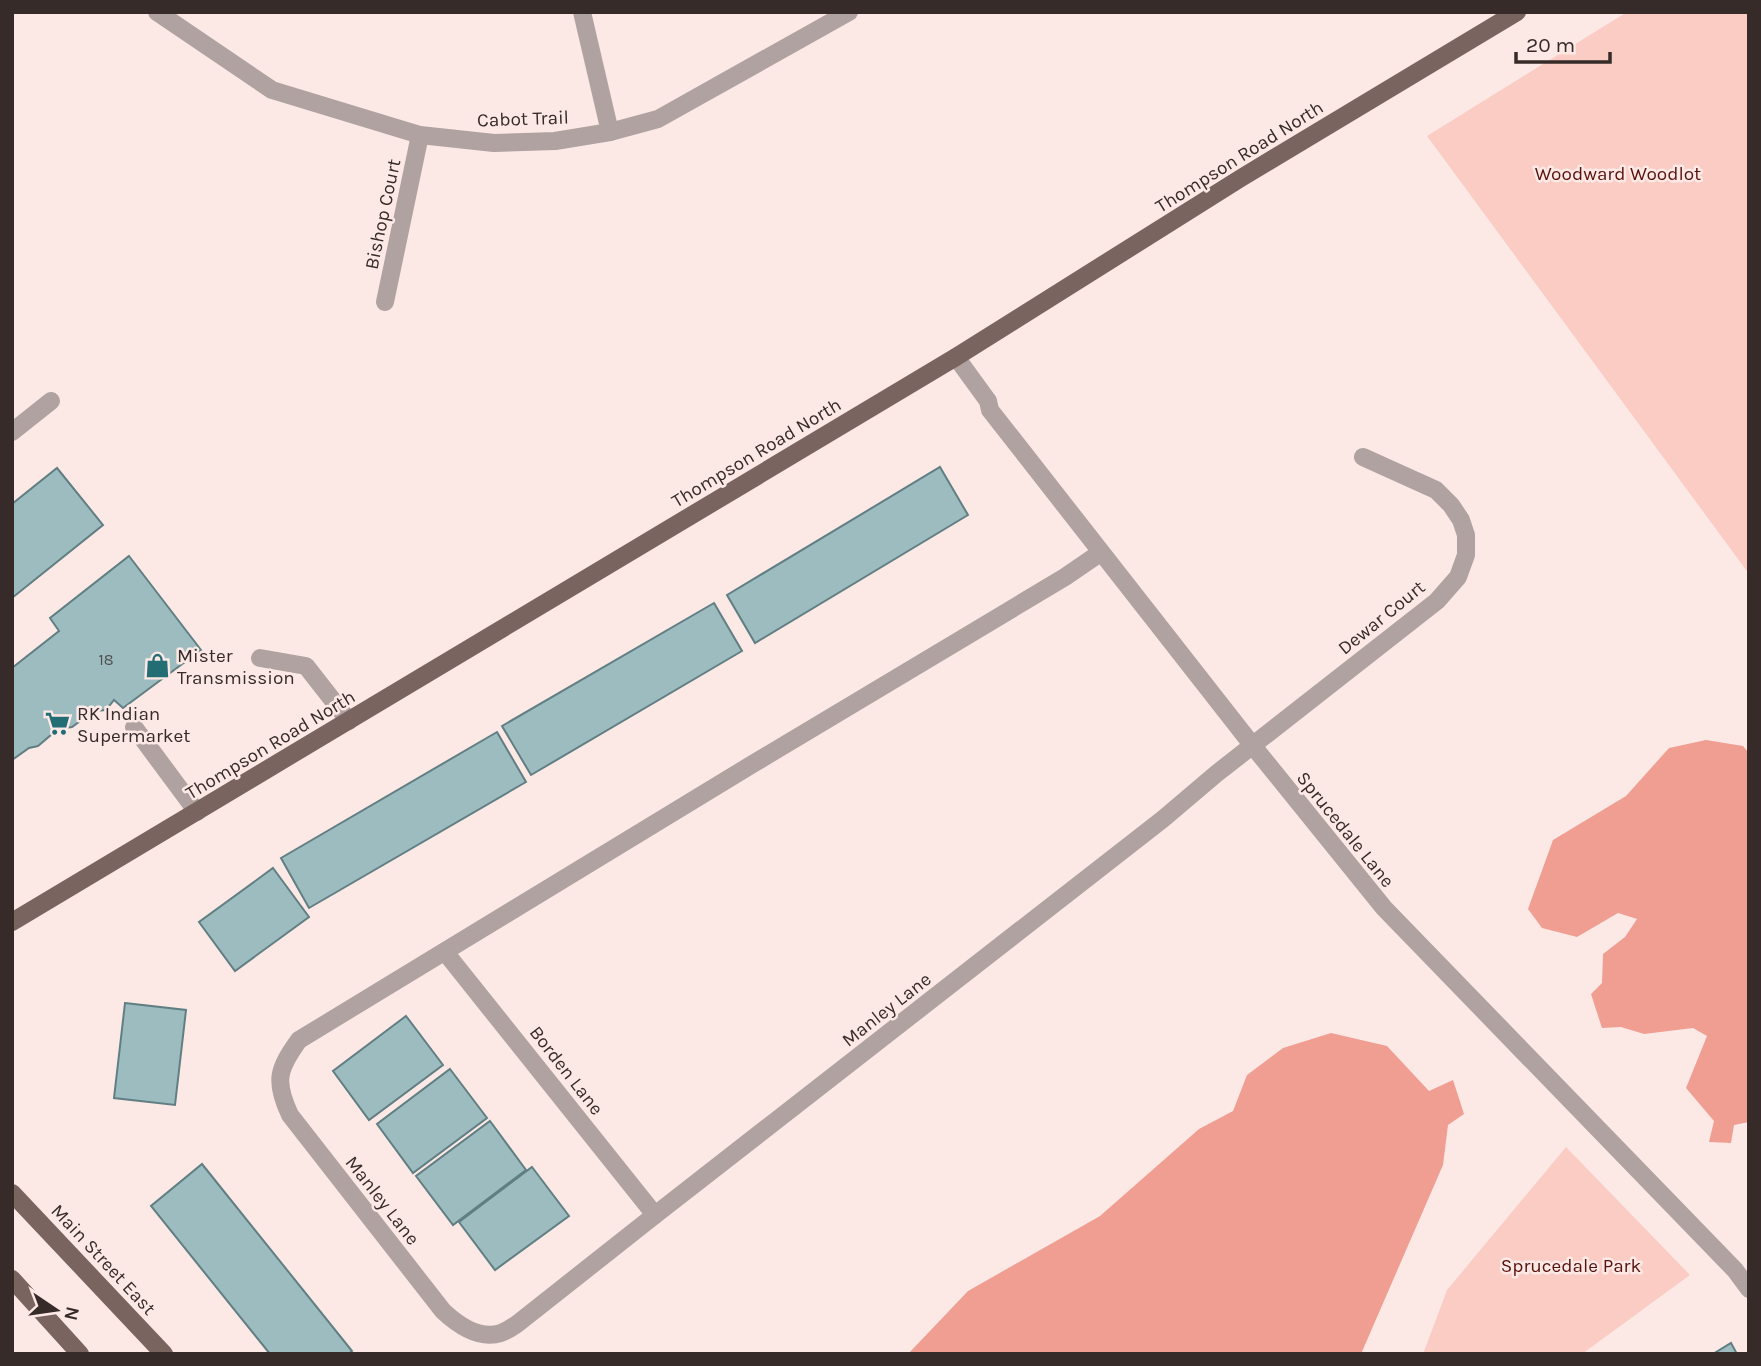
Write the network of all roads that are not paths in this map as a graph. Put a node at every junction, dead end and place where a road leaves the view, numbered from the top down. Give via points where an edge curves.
1 (157, 12) edge
2 (582, 12) edge
3 (849, 12) edge
4 (1517, 12) edge
5 (610, 132) junction
6 (420, 135) junction
7 (385, 302) dead end
8 (956, 357) junction
9 (51, 401) dead end
10 (12, 432) edge
11 (1363, 457) dead end
12 (1100, 553) junction
13 (260, 658) dead end
14 (349, 721) junction
15 (134, 727) dead end
16 (1252, 746) junction
17 (197, 812) junction
18 (13, 922) edge
19 (445, 952) junction
20 (12, 1193) edge
21 (655, 1215) junction
22 (12, 1279) edge
23 (1749, 1289) edge
24 (80, 1354) edge
25 (164, 1354) edge

1 - 6 street, Cabot Trail via 272,90
2 - 5 street
3 - 5 street, Cabot Trail via 658,118
4 - 8 main road, Thompson Road North
5 - 6 street, Cabot Trail via 555,141 494,143
6 - 7 street, Bishop Court
8 - 12 street, Sprucedale Lane via 990,410
8 - 14 main road, Thompson Road North
9 - 10 street
11 - 16 street, Dewar Court via 1436,490 1451,505 1466,535 1466,555 1458,577 1437,601
12 - 16 street, Sprucedale Lane
12 - 19 street, Manley Lane
13 - 14 street via 306,666
14 - 17 main road, Thompson Road North
15 - 17 street
16 - 21 street, Manley Lane
16 - 23 street, Sprucedale Lane via 1384,908
17 - 18 main road, Thompson Road North
19 - 21 street, Borden Lane
19 - 21 street, Manley Lane via 299,1040 279,1079 290,1115 443,1311 483,1335 501,1333
20 - 25 main road, Main Street East
22 - 24 main road

